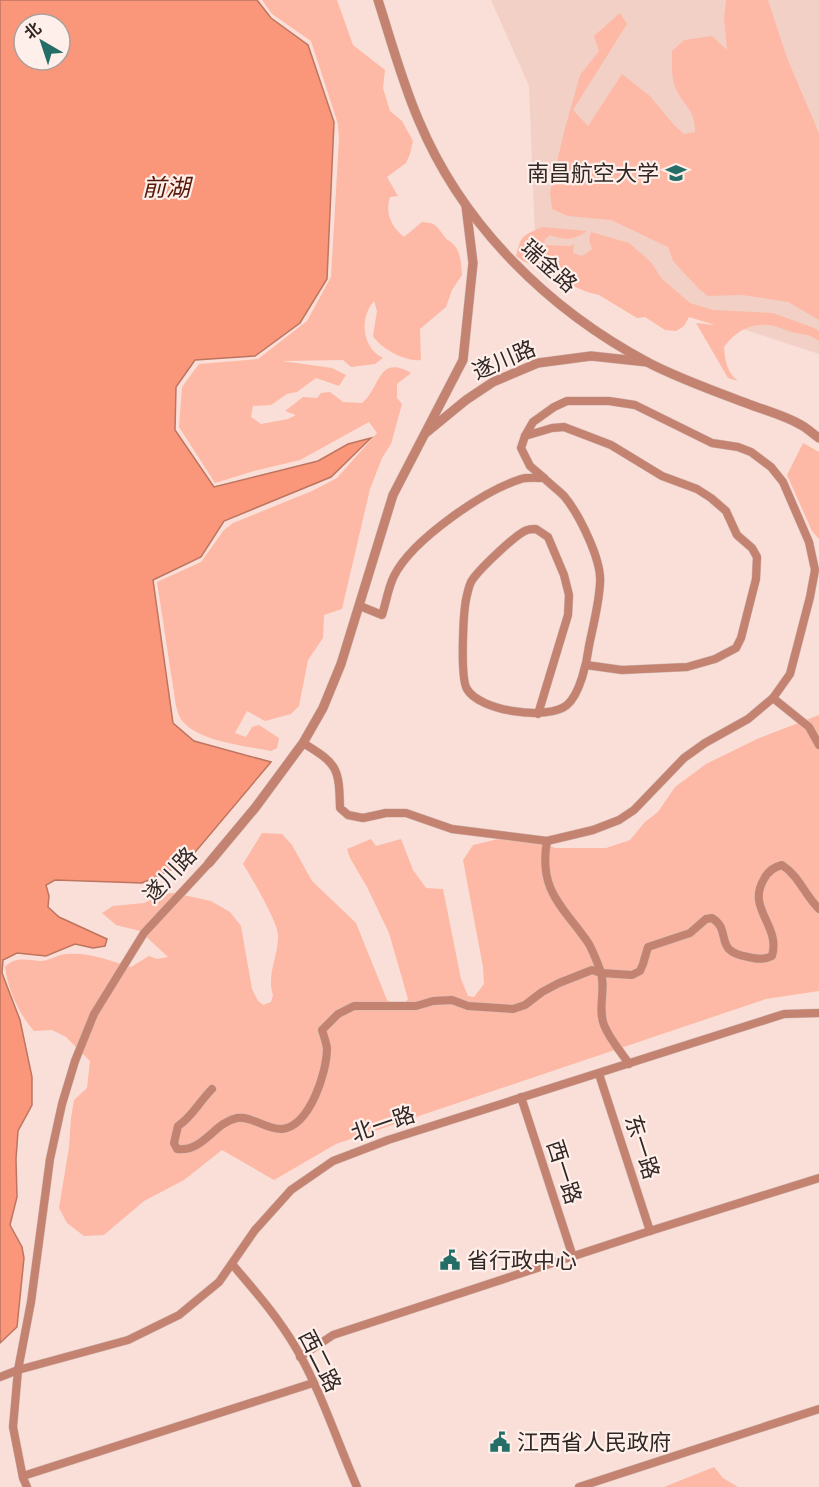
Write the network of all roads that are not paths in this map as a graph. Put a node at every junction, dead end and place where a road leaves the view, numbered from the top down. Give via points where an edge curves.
1 (378, 0) edge
2 (466, 206) junction
3 (649, 363) junction
4 (424, 434) junction
5 (525, 435) junction
6 (819, 438) edge
7 (544, 478) junction
8 (360, 606) junction
9 (586, 665) junction
10 (773, 698) junction
11 (538, 714) junction
12 (303, 743) junction
13 (819, 745) edge
14 (547, 841) junction
15 (209, 863) joint
16 (819, 909) edge
17 (602, 973) junction
18 (819, 1013) edge
19 (629, 1064) junction
20 (599, 1074) junction
21 (212, 1089) dead end
22 (521, 1097) junction
23 (819, 1178) edge
24 (650, 1231) junction
25 (573, 1257) junction
26 (232, 1264) junction
27 (300, 1357) junction
28 (18, 1370) junction
29 (0, 1377) edge
30 (313, 1383) junction
31 (819, 1409) edge
32 (22, 1476) junction
33 (27, 1487) edge
34 (357, 1487) edge
35 (579, 1487) edge

1 - 2 street, 瑞金路 via 418,120
2 - 3 street, 瑞金路 via 542,290
2 - 4 street, 遂川路 via 473,262 463,360
3 - 4 street, 遂川路 via 591,356 538,363 493,382
3 - 6 street, 瑞金路 via 800,424
4 - 8 street, 遂川路 via 393,495
5 - 7 street via 521,448 530,466
5 - 9 street via 564,427 610,445 662,476 696,489 726,511 737,535 756,557 756,579 736,648 687,667 622,670
5 - 10 street via 533,422 567,401 609,401 635,405 712,443 751,452 771,467 783,482 809,542 815,570 790,674
7 - 8 street via 523,478 461,510 410,554 394,576 382,615
7 - 9 street via 568,503 596,558 600,581
8 - 12 street, 遂川路 via 323,708
9 - 11 street via 568,705
10 - 13 street via 809,727
10 - 14 street via 748,719 684,758 634,810 619,820
11 - 11 street via 523,714 479,701 467,691 462,679 470,582 482,566 525,531 536,529 548,537 569,595 568,615
12 - 14 street via 332,764 339,776 340,808 348,815 363,818 406,813 452,829
12 - 15 street, 遂川路
14 - 17 street via 544,856 555,900 590,946
15 - 28 street, 遂川路 via 144,933 94,1014 75,1060 54,1136 32,1302
16 - 17 street via 789,870 782,865 774,867 765,876 757,900 772,932 772,956 759,959 729,951 721,927 712,918 690,933 648,946 643,964 632,975
17 - 19 street via 604,1025
17 - 21 street via 592,970 559,983 513,1010 468,1006 452,1000 416,1006 354,1006 338,1014 322,1030 327,1045 321,1083 295,1124 281,1129 237,1118 188,1150 177,1149 174,1143 178,1126 189,1119
18 - 19 street, 北一路 via 784,1014
19 - 20 street, 北一路
20 - 22 street, 北一路
20 - 24 street, 东一路
22 - 25 street, 西一路
22 - 26 street, 北一路 via 333,1161 291,1190 255,1230
23 - 24 street
24 - 25 street
25 - 27 street via 333,1335
26 - 27 street, 西二路 via 272,1311
26 - 28 street, 北一路 via 219,1282 179,1315 128,1340
27 - 30 street, 西二路
28 - 29 street, 北一路
28 - 32 street, 遂川路 via 13,1427
30 - 32 street
30 - 34 street, 西二路
31 - 35 street
32 - 33 street, 遂川路

